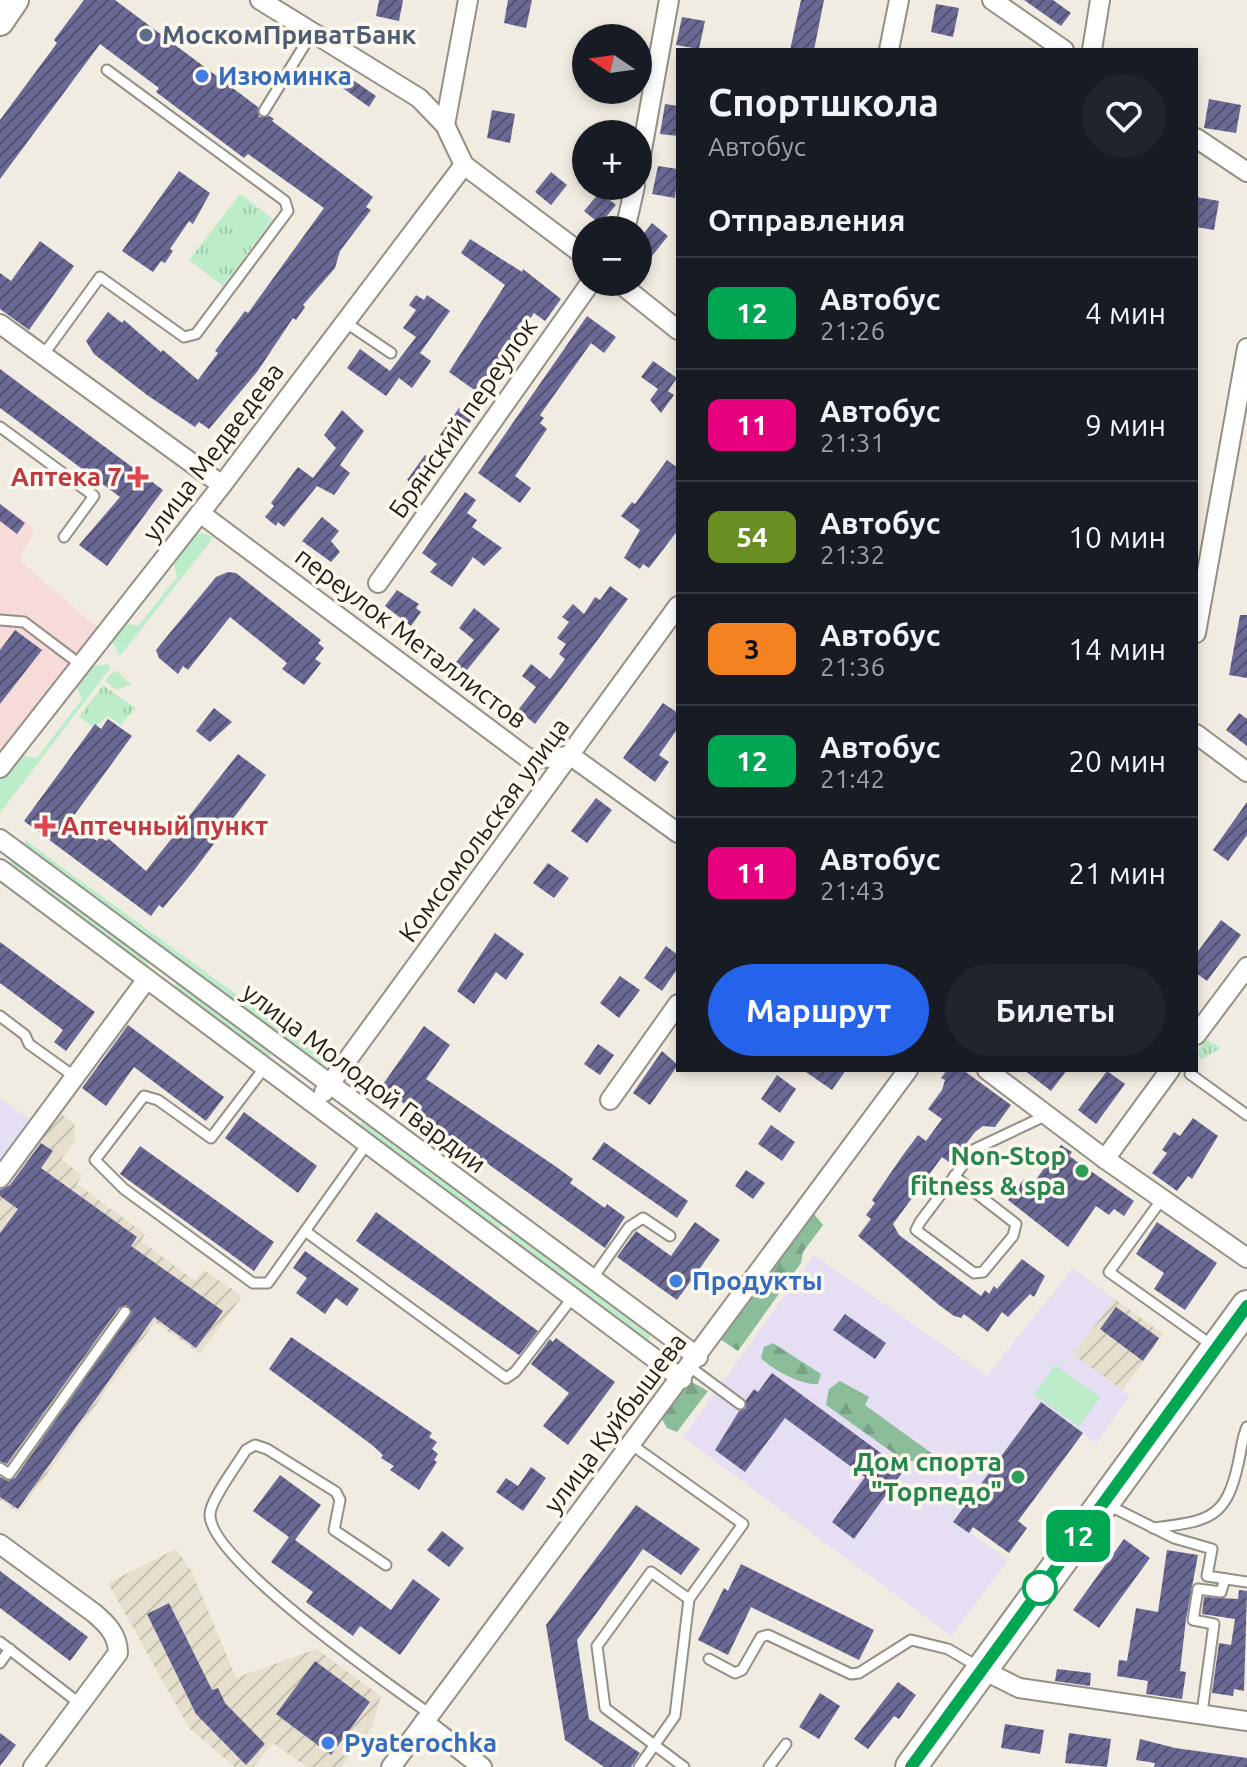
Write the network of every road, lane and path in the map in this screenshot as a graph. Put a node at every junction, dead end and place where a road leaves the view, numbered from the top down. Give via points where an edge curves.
1 (15, 0) edge
2 (260, 0) edge
3 (468, 0) edge
4 (669, 0) edge
5 (899, 0) edge
6 (992, 0) edge
7 (1100, 0) edge
8 (0, 22) edge
9 (312, 33) junction
10 (889, 48) edge
11 (1061, 48) edge
12 (1092, 48) edge
13 (107, 70) dead end
14 (264, 111) dead end
15 (647, 120) edge
16 (445, 125) junction
17 (1198, 139) edge
18 (235, 151) dead end
19 (229, 160) junction
20 (464, 165) junction
21 (1247, 172) edge
22 (572, 246) edge
23 (581, 296) edge
24 (636, 296) edge
25 (345, 322) junction
26 (0, 324) edge
27 (676, 328) edge
28 (1247, 348) edge
29 (391, 353) dead end
30 (44, 354) junction
31 (0, 427) edge
32 (222, 485) junction
33 (200, 513) junction
34 (64, 537) dead end
35 (378, 583) dead end
36 (676, 609) edge
37 (0, 620) edge
38 (1198, 622) edge
39 (81, 665) junction
40 (1198, 735) edge
41 (571, 756) junction
42 (0, 768) edge
43 (1247, 772) edge
44 (676, 832) edge
45 (0, 839) edge
46 (0, 869) edge
47 (1247, 967) edge
48 (147, 979) junction
49 (676, 1007) edge
50 (0, 1016) edge
51 (1198, 1032) edge
52 (265, 1067) junction
53 (907, 1072) edge
54 (990, 1072) edge
55 (1169, 1072) edge
56 (1190, 1074) dead end
57 (75, 1077) junction
58 (330, 1084) junction
59 (610, 1100) dead end
60 (314, 1104) junction
61 (1047, 1115) junction
62 (1247, 1115) edge
63 (367, 1144) junction
64 (1105, 1159) junction
65 (954, 1176) junction
66 (0, 1178) edge
67 (1162, 1199) junction
68 (305, 1231) junction
69 (670, 1236) dead end
70 (1247, 1258) edge
71 (592, 1280) junction
72 (573, 1297) junction
73 (1247, 1306) edge
74 (125, 1312) dead end
75 (1216, 1348) junction
76 (690, 1368) junction
77 (740, 1404) dead end
78 (1247, 1427) edge
79 (632, 1445) junction
80 (0, 1468) edge
81 (1103, 1502) junction
82 (1153, 1528) junction
83 (0, 1544) edge
84 (386, 1565) dead end
85 (1225, 1579) junction
86 (1247, 1582) edge
87 (689, 1599) junction
88 (0, 1642) edge
89 (10, 1649) junction
90 (709, 1659) dead end
91 (0, 1663) edge
92 (981, 1669) junction
93 (79, 1703) junction
94 (1202, 1713) junction
95 (427, 1718) junction
96 (1247, 1721) edge
97 (786, 1744) dead end
98 (655, 1747) junction
99 (33, 1767) edge
100 (391, 1767) edge
101 (482, 1767) edge
102 (639, 1767) edge
103 (684, 1767) edge
104 (769, 1767) edge
105 (911, 1767) edge

1 - 8 main road
2 - 9 street
3 - 16 street
4 - 15 street
5 - 10 street
6 - 11 street
7 - 12 street
9 - 14 lane
9 - 16 street via 407,90
13 - 19 lane
16 - 20 street
17 - 21 street
18 - 19 lane
19 - 30 lane via 285,201 288,211 196,334 184,337 100,277
20 - 22 street
20 - 25 street, улица Медведева
23 - 35 street, Брянский переулок
24 - 27 street
25 - 29 lane
25 - 32 street, улица Медведева
26 - 30 street
28 - 38 street
30 - 32 street
31 - 34 lane via 94,496
32 - 33 street, улица Медведева
33 - 39 street, улица Медведева
33 - 41 street, переулок Металлистов via 529,759
36 - 41 street, Комсомольская улица
37 - 39 lane via 24,622
39 - 42 street, улица Медведева
40 - 43 street
41 - 44 street
41 - 58 street, Комсомольская улица
45 - 58 street, улица Молодой Гвардии
46 - 48 street, улица Молодой Гвардии
47 - 51 street
48 - 52 street, улица Молодой Гвардии
48 - 57 street
49 - 59 street
50 - 57 lane
52 - 60 street, улица Молодой Гвардии
52 - 68 lane via 211,1138 158,1100 144,1096 95,1160 124,1189 253,1283 268,1283
53 - 76 street, улица Куйбышева
54 - 61 street
55 - 64 street
56 - 62 lane
57 - 66 street
58 - 60 street, Комсомольская улица
58 - 71 street, улица Молодой Гвардии
60 - 63 street, улица Молодой Гвардии
61 - 64 street
61 - 65 lane via 975,1149
63 - 68 lane
63 - 72 street, улица Молодой Гвардии
64 - 67 street
65 - 65 lane via 1016,1224 1013,1236 983,1272 974,1273 916,1230
67 - 70 street
67 - 75 lane via 1109,1272
68 - 72 lane via 506,1378
69 - 71 lane via 643,1218 629,1227
71 - 76 street, улица Молодой Гвардии
72 - 76 street, улица Молодой Гвардии
73 - 75 main road
74 - 80 lane via 9,1474
75 - 81 main road
76 - 77 lane
76 - 79 street, улица Куйбышева
78 - 82 lane via 1232,1492 1223,1508 1200,1522
79 - 87 lane via 743,1524
79 - 95 street, улица Куйбышева
81 - 82 lane
81 - 92 main road
82 - 85 lane via 1212,1549 1207,1576
83 - 93 street via 94,1613 114,1635 118,1653
84 - 95 lane via 334,1530 340,1500 336,1492 267,1449 255,1445 246,1450 212,1507 212,1524 254,1580
85 - 86 lane
85 - 94 lane via 1221,1592 1198,1589 1193,1620 1214,1624
87 - 98 lane via 675,1716
87 - 98 lane via 651,1572 597,1646 605,1708
88 - 89 lane
89 - 91 lane
89 - 93 lane
90 - 92 lane via 735,1673 768,1635 837,1669 859,1673 911,1640 960,1654
92 - 94 street via 1019,1688
92 - 105 main road
93 - 99 street
94 - 96 street
95 - 100 street, улица Куйбышева
95 - 101 street
97 - 104 lane
98 - 102 lane
98 - 103 lane

